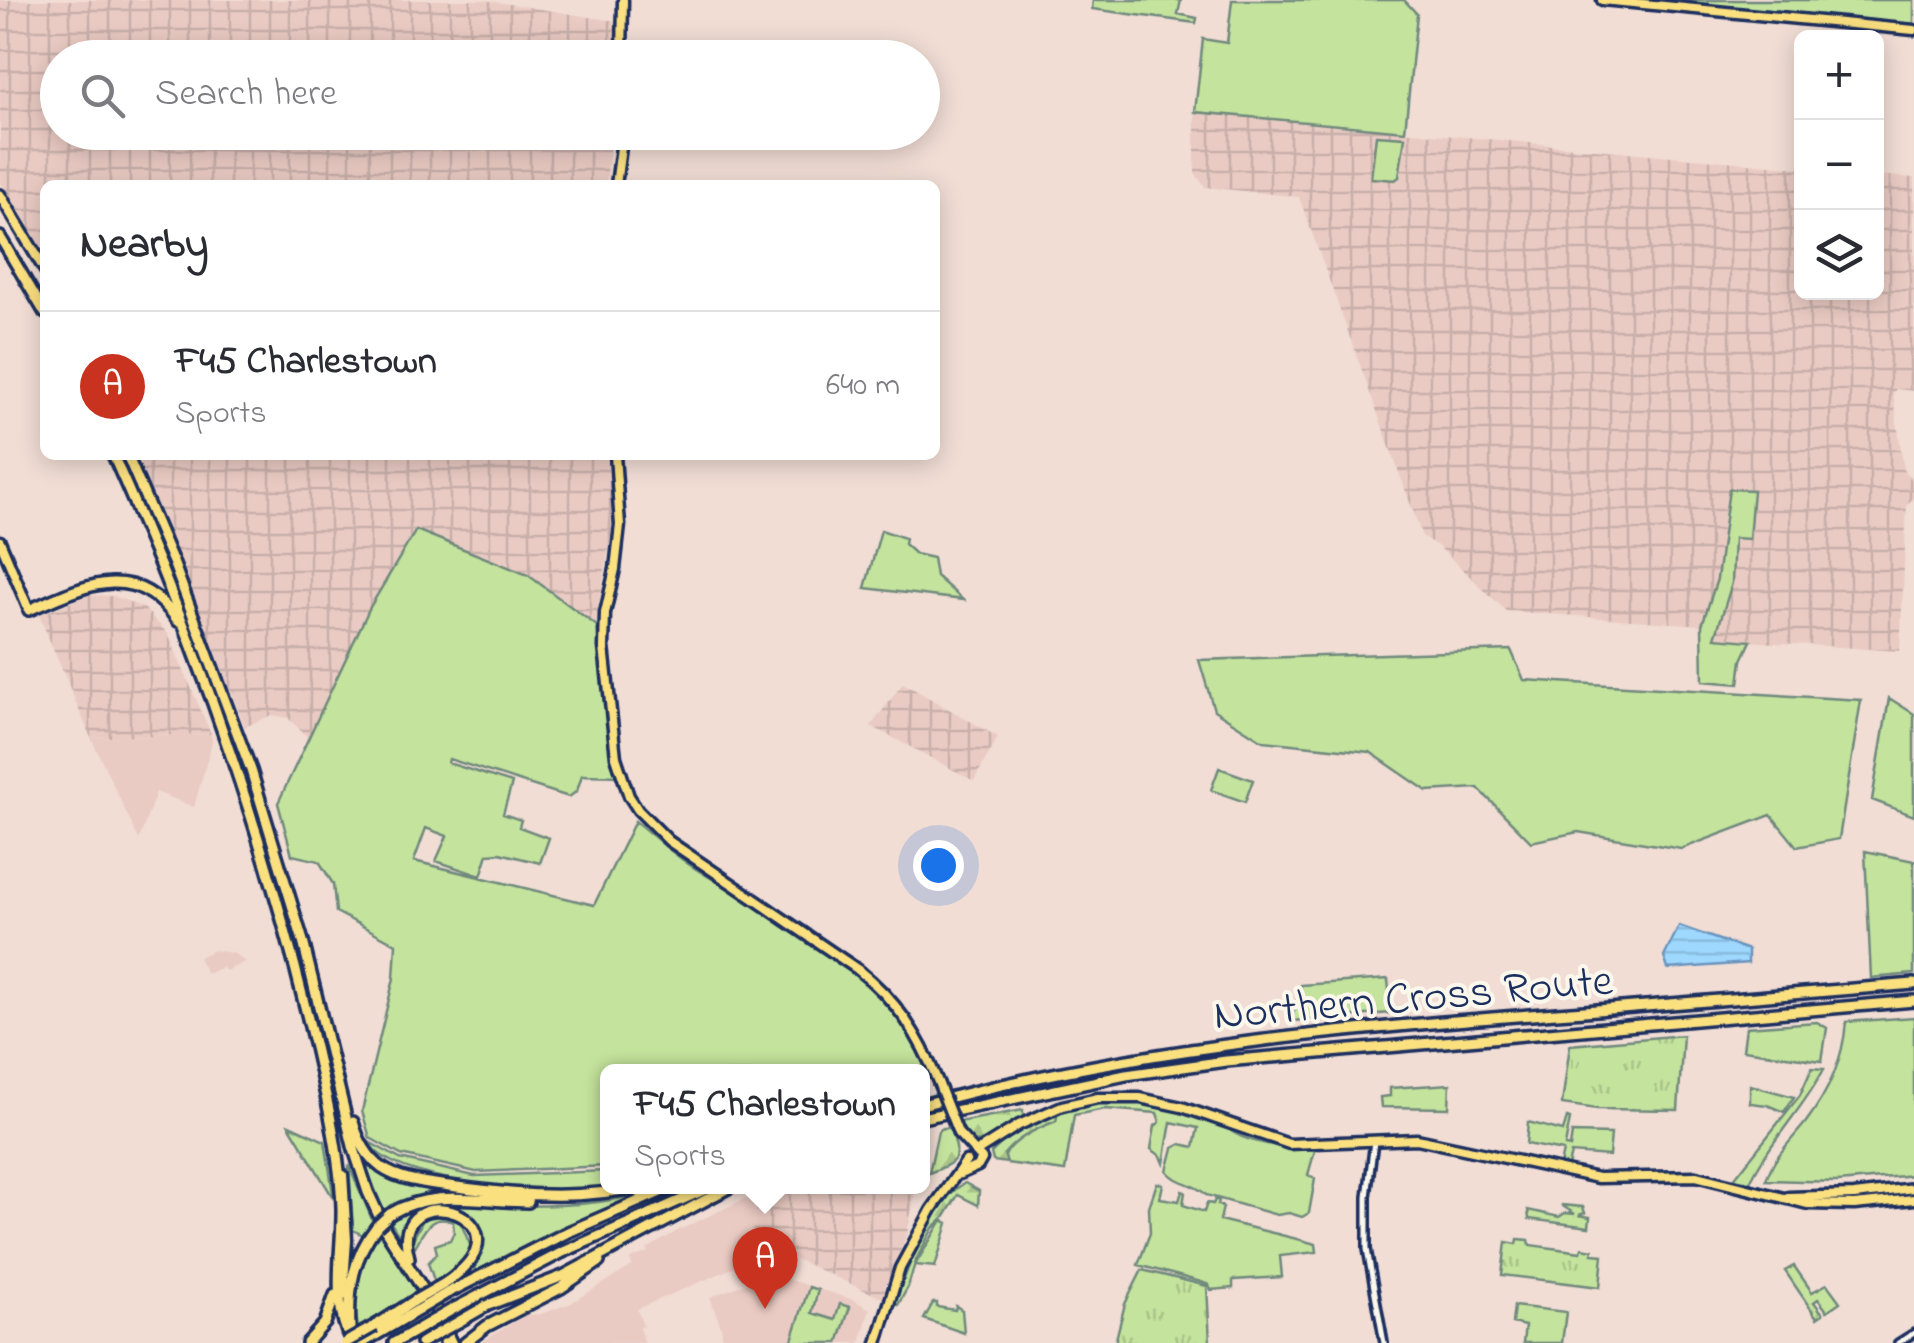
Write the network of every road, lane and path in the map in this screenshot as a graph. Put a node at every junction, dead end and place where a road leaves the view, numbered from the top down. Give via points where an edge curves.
1 (623, 0) edge
2 (1602, 0) edge
3 (1914, 30) edge
4 (622, 40) edge
5 (621, 150) edge
6 (617, 180) edge
7 (0, 196) edge
8 (0, 208) edge
9 (0, 236) edge
10 (40, 262) edge
11 (40, 272) edge
12 (40, 304) edge
13 (115, 460) edge
14 (128, 460) edge
15 (615, 460) edge
16 (0, 541) edge
17 (29, 610) joint
18 (209, 692) junction
19 (1914, 984) edge
20 (1914, 1001) edge
21 (328, 1033) junction
22 (930, 1064) edge
23 (930, 1064) edge
24 (930, 1104) edge
25 (930, 1116) edge
26 (1374, 1141) junction
27 (337, 1146) junction
28 (973, 1158) junction
29 (1914, 1188) edge
30 (602, 1194) edge
31 (624, 1194) edge
32 (656, 1194) edge
33 (694, 1194) edge
34 (717, 1194) edge
35 (1914, 1199) edge
36 (1850, 1200) junction
37 (628, 1240) junction
38 (340, 1259) junction
39 (420, 1281) junction
40 (444, 1289) junction
41 (377, 1330) junction
42 (1914, 1333) edge
43 (352, 1339) edge
44 (426, 1340) edge
45 (308, 1343) edge
46 (394, 1343) edge
47 (449, 1343) edge
48 (466, 1343) edge
49 (874, 1343) edge
50 (1384, 1343) edge
51 (1898, 1343) edge

1 - 4 main road
2 - 3 main road
5 - 6 main road
7 - 10 highway
8 - 11 highway
9 - 12 highway
13 - 18 highway
14 - 21 highway via 238,734
15 - 22 main road, bridge via 620,525 604,647 612,740 630,796 669,841 872,980 914,1029
16 - 17 main road
17 - 18 highway via 92,584 120,582 146,590 177,620
18 - 27 highway via 284,924
19 - 24 highway, Northern Cross Route via 1226,1043 1064,1070
20 - 25 highway, Northern Cross Route via 1226,1061
21 - 30 highway via 354,1128 382,1168 435,1184 523,1196
21 - 39 highway via 368,1192
23 - 28 main road, bridge
26 - 28 main road via 1289,1144 1182,1107 1098,1098 1018,1125
26 - 36 main road via 1432,1141 1598,1178 1696,1176 1774,1196
26 - 50 street via 1368,1250
27 - 38 highway
27 - 43 main road via 346,1185 343,1295
28 - 49 main road via 918,1232
29 - 36 main road
31 - 43 highway, bridge via 559,1202 432,1198 390,1214 365,1240 354,1272
32 - 40 highway
33 - 46 highway, bridge via 596,1236
34 - 37 highway
35 - 36 main road
37 - 44 highway, bridge
37 - 48 highway
38 - 43 highway via 340,1314
38 - 45 highway via 331,1312
39 - 40 highway via 408,1255 412,1226 432,1210 450,1209 470,1223 476,1248
39 - 47 highway
40 - 41 highway, bridge
41 - 43 highway, bridge
41 - 43 highway
42 - 51 street

